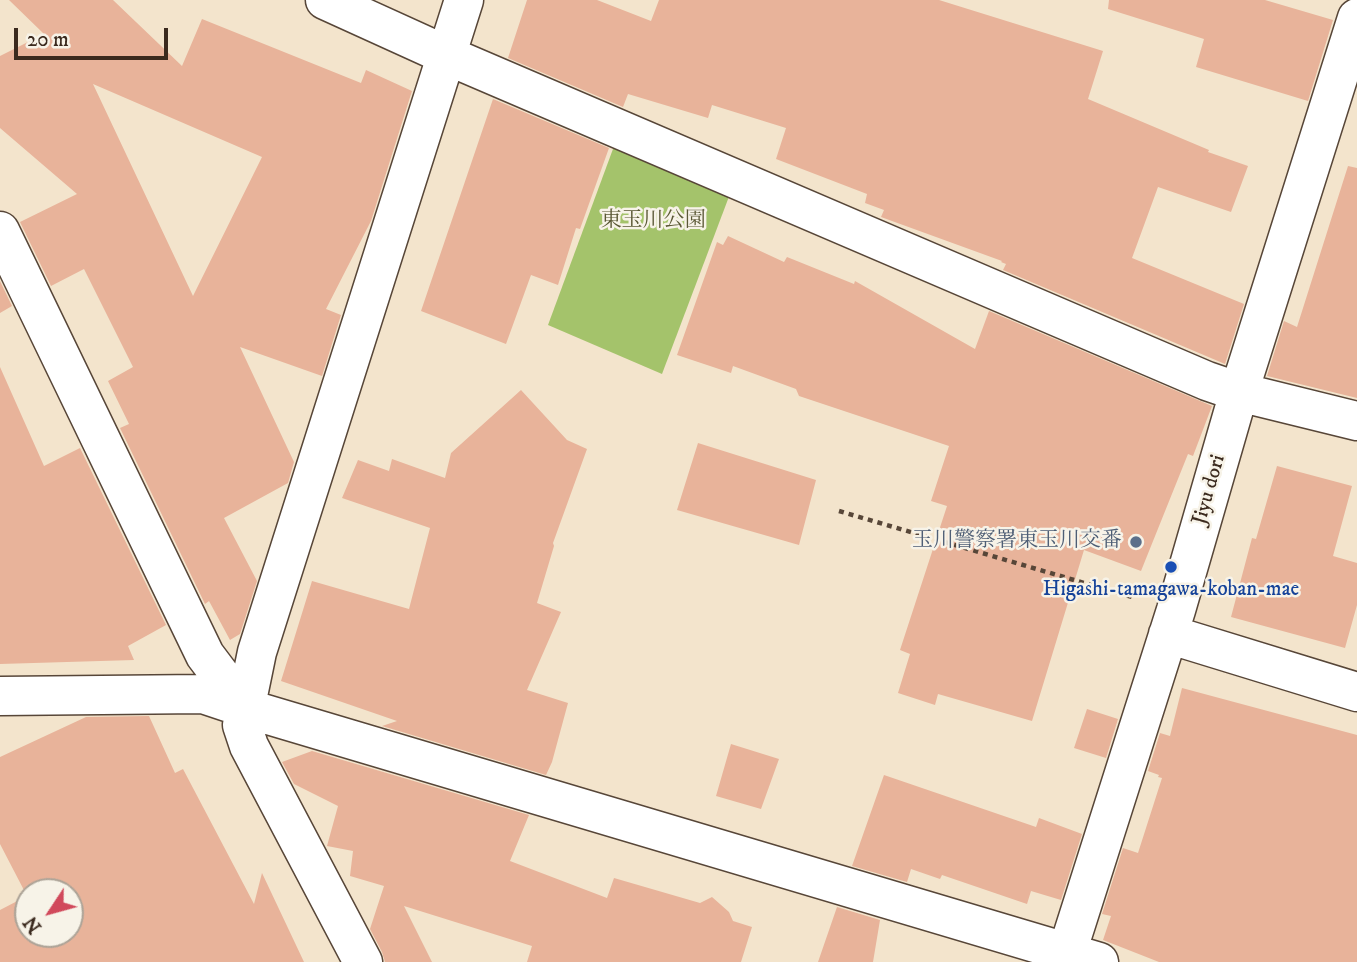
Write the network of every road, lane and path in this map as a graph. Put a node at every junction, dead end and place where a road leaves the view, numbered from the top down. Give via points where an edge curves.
1 (325, 0) edge
2 (464, 0) edge
3 (1357, 18) edge
4 (446, 55) junction
5 (0, 231) edge
6 (1238, 392) junction
7 (1357, 421) edge
8 (839, 511) dead end
9 (1172, 622) junction
10 (1357, 692) edge
11 (0, 696) edge
12 (245, 708) junction
13 (1076, 959) edge
14 (363, 962) edge

1 - 4 street
2 - 4 street
3 - 6 street, Jiyu dori
4 - 6 street
4 - 12 street via 257,652
5 - 12 street via 205,655
6 - 7 street
6 - 9 street, Jiyu dori
8 - 9 path
9 - 10 street
9 - 13 street, Jiyu dori
11 - 12 street via 203,694
12 - 13 street
12 - 14 street via 242,725 249,746

